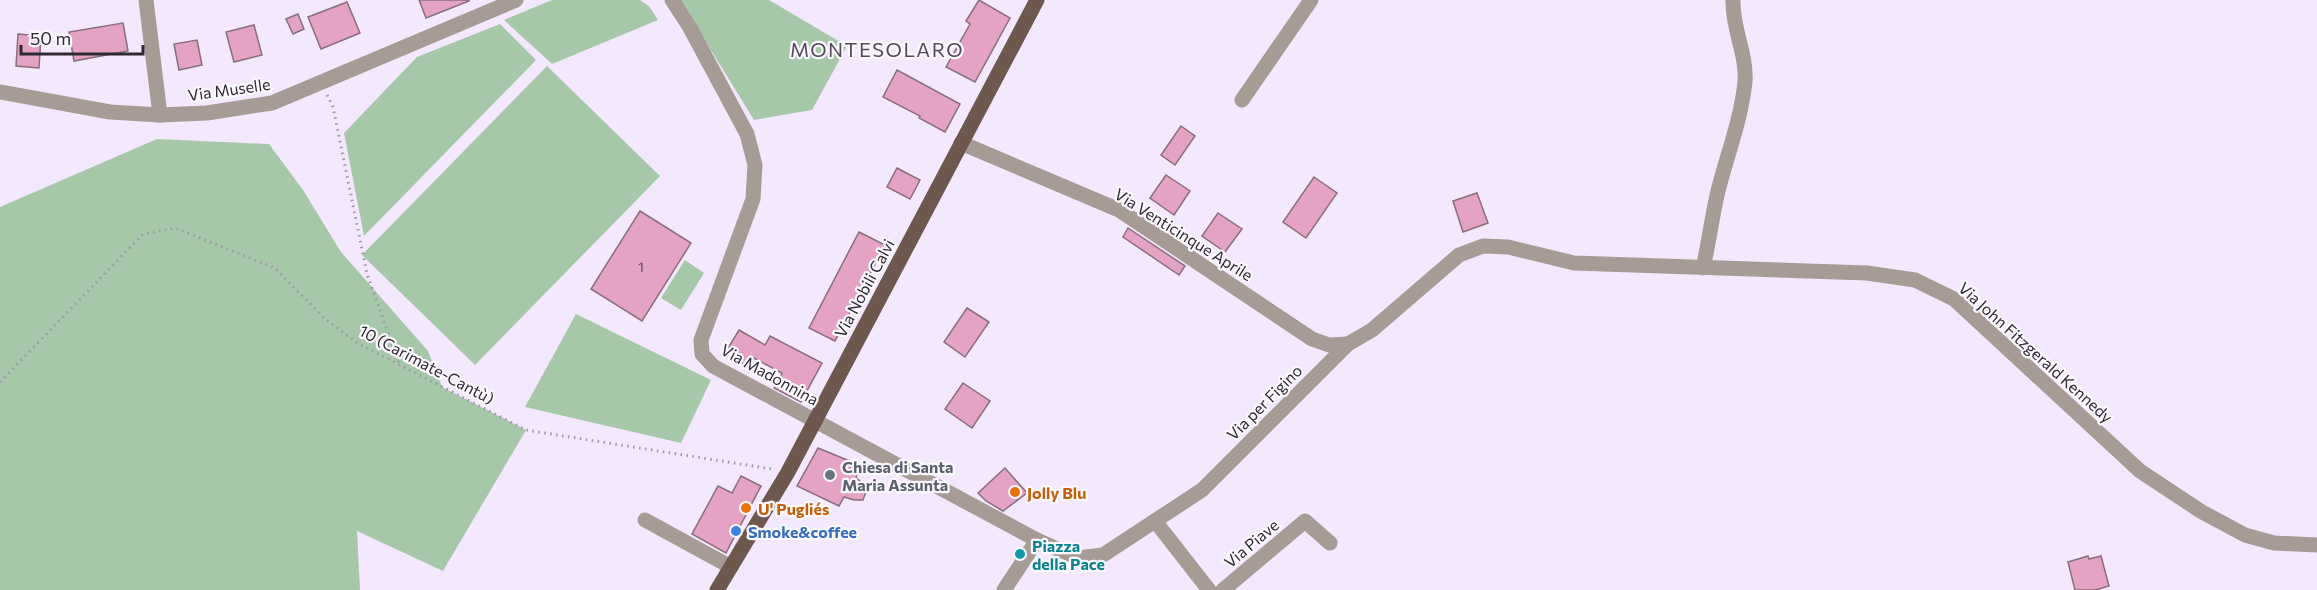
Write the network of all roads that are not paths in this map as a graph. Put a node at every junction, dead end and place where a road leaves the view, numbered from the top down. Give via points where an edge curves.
1 (146, 0) edge
2 (516, 0) edge
3 (672, 0) edge
4 (1037, 0) edge
5 (1311, 0) edge
6 (1733, 0) edge
7 (0, 92) edge
8 (1242, 100) dead end
9 (159, 115) junction
10 (962, 143) junction
11 (1508, 247) joint
12 (1703, 268) junction
13 (1348, 344) junction
14 (815, 420) junction
15 (645, 520) dead end
16 (1155, 521) junction
17 (1037, 540) junction
18 (1330, 543) dead end
19 (2317, 544) edge
20 (731, 567) junction
21 (717, 590) edge
22 (1004, 590) edge
23 (1209, 590) edge
24 (1223, 590) edge

1 - 9 street
2 - 9 street, Via Muselle via 272,103 207,113
3 - 14 street, Via Madonnina via 747,134 755,165 753,199 701,340 702,354 713,366
4 - 10 main road, Via Nobili Calvi
5 - 8 street
6 - 12 street via 1732,16 1745,81
7 - 9 street, Via Muselle via 110,112
10 - 13 street, Via Venticinque Aprile via 1119,210 1312,339 1329,345
10 - 14 main road, Via Nobili Calvi
11 - 12 street, Via John Fitzgerald Kennedy via 1574,263
11 - 13 street, Via per Figino via 1483,246 1459,255 1372,330
12 - 19 street, Via John Fitzgerald Kennedy via 1867,273 1915,280 1954,299 2140,471 2202,512 2245,535 2274,543
13 - 16 street, Via per Figino via 1202,490
14 - 17 street, Via Madonnina
14 - 20 main road, Via Nobili Calvi
15 - 20 street
16 - 17 street, Via per Figino via 1103,555 1078,558
16 - 23 street
17 - 22 street
18 - 24 street, Via Piave via 1305,521
20 - 21 main road, Via Nobili Calvi

